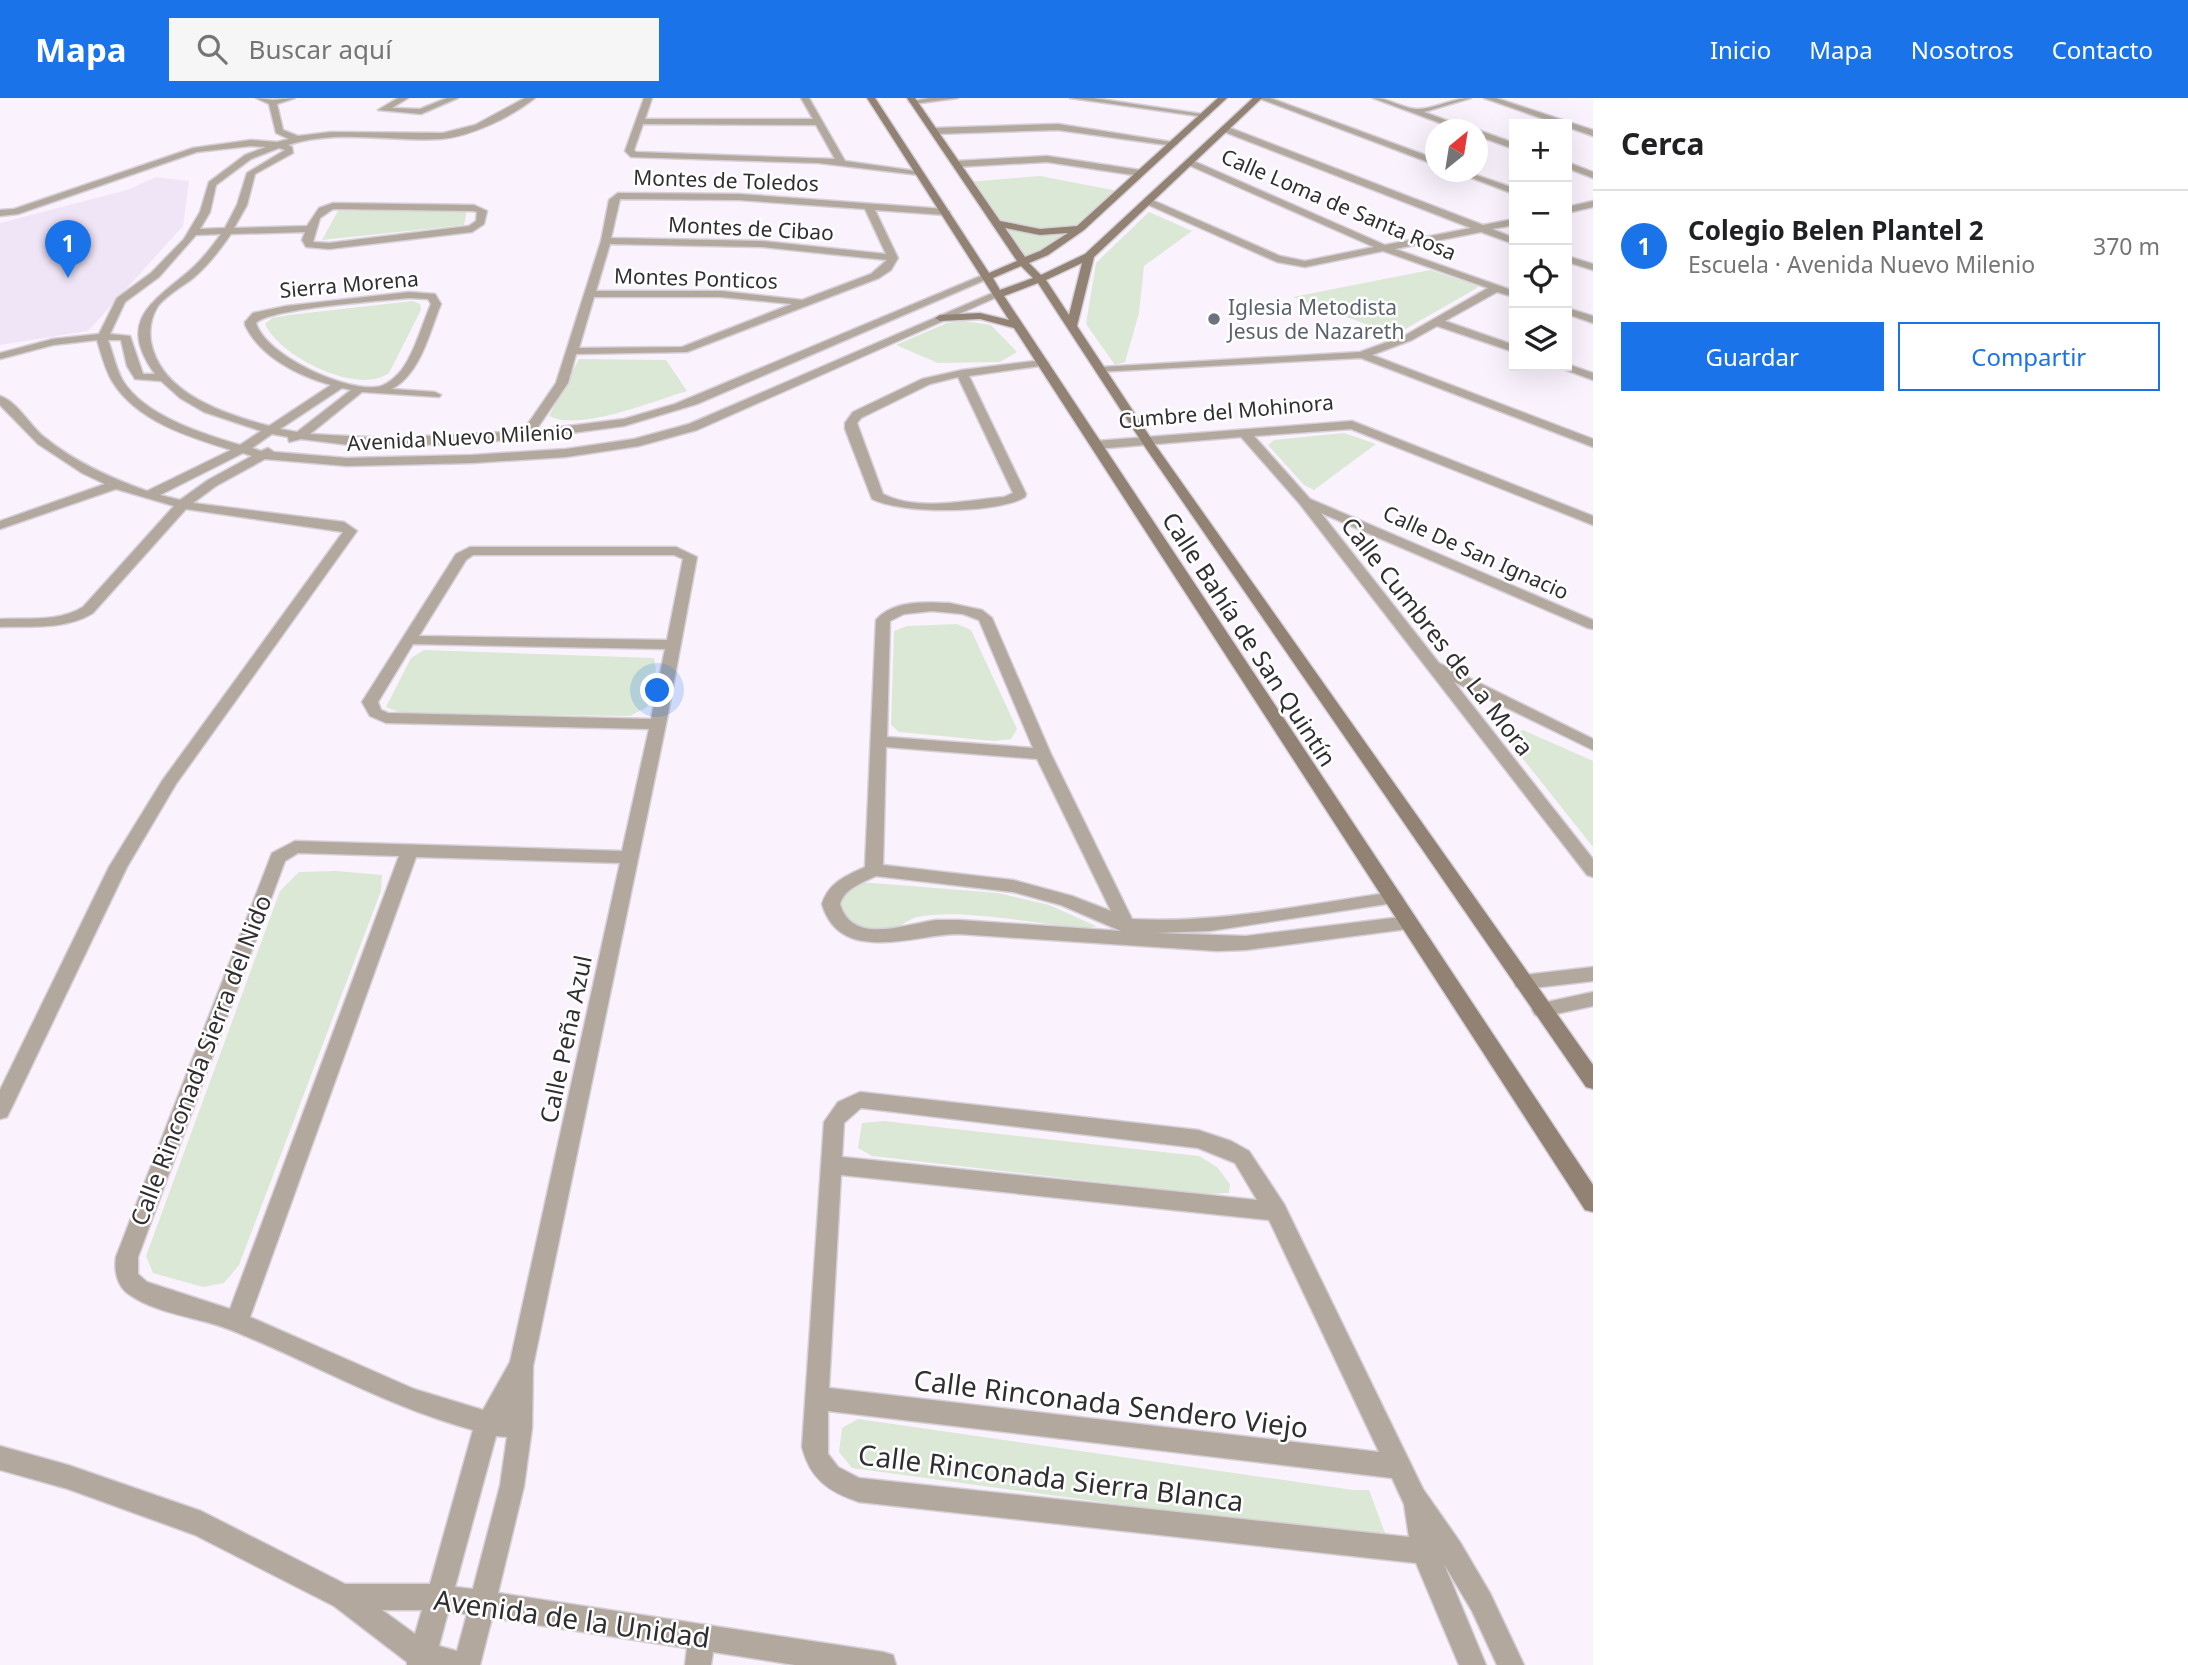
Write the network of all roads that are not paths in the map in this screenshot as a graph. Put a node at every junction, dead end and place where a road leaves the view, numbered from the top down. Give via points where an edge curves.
1 (260, 98) edge
2 (290, 98) edge
3 (404, 98) edge
4 (454, 98) edge
5 (531, 98) edge
6 (648, 98) edge
7 (805, 98) edge
8 (871, 98) edge
9 (954, 98) edge
10 (1074, 98) edge
11 (1223, 98) edge
12 (1260, 98) edge
13 (1377, 98) edge
14 (1467, 98) edge
15 (1488, 98) edge
16 (912, 100) edge
17 (273, 103) junction
18 (1418, 111) junction
19 (421, 112) junction
20 (397, 113) junction
21 (1205, 114) junction
22 (1439, 119) edge
23 (641, 121) junction
24 (817, 121) junction
25 (1224, 129) junction
26 (934, 131) junction
27 (1593, 133) edge
28 (404, 136) junction
29 (426, 136) junction
30 (1488, 137) edge
31 (297, 139) junction
32 (1174, 143) junction
33 (1509, 144) edge
34 (278, 145) junction
35 (1425, 158) edge
36 (1189, 162) junction
37 (842, 163) junction
38 (956, 164) junction
39 (1572, 167) edge
40 (919, 172) junction
41 (1140, 173) junction
42 (1593, 174) edge
43 (1488, 182) edge
44 (1509, 189) edge
45 (1147, 201) junction
46 (1593, 204) edge
47 (869, 207) junction
48 (1572, 209) edge
49 (945, 212) junction
50 (0, 213) edge
51 (999, 223) junction
52 (1509, 223) edge
53 (313, 226) junction
54 (229, 228) junction
55 (1081, 228) junction
56 (197, 229) junction
57 (1482, 230) junction
58 (1509, 239) edge
59 (606, 241) junction
60 (1386, 249) junction
61 (1088, 256) junction
62 (893, 258) junction
63 (1572, 260) edge
64 (1024, 263) junction
65 (1591, 266) edge
66 (987, 277) junction
67 (1040, 279) junction
68 (1496, 288) junction
69 (446, 290) dead end
70 (1509, 292) edge
71 (588, 294) junction
72 (999, 294) junction
73 (432, 296) junction
74 (802, 303) junction
75 (1572, 313) edge
76 (940, 318) junction
77 (1593, 320) edge
78 (1436, 322) junction
79 (1019, 326) junction
80 (1071, 328) junction
81 (102, 339) junction
82 (1509, 347) edge
83 (571, 351) junction
84 (1362, 355) junction
85 (0, 356) edge
86 (1043, 363) junction
87 (1101, 370) junction
88 (1572, 370) edge
89 (962, 373) junction
90 (1593, 377) edge
91 (162, 378) junction
92 (340, 384) junction
93 (360, 388) junction
94 (381, 390) junction
95 (15, 391) dead end
96 (435, 395) dead end
97 (0, 399) edge
98 (272, 432) junction
99 (1244, 432) junction
100 (527, 435) junction
101 (297, 436) junction
102 (1147, 441) junction
103 (1593, 443) edge
104 (1096, 445) junction
105 (242, 449) junction
106 (262, 455) junction
107 (114, 485) junction
108 (148, 496) junction
109 (1304, 500) junction
110 (182, 505) junction
111 (1593, 522) edge
112 (0, 525) edge
113 (0, 623) edge
114 (1593, 625) edge
115 (407, 640) junction
116 (673, 645) junction
117 (1430, 663) junction
118 (658, 724) junction
119 (879, 741) junction
120 (1593, 745) edge
121 (1043, 754) junction
122 (409, 851) junction
123 (629, 858) junction
124 (874, 870) junction
125 (1593, 871) edge
126 (1394, 898) junction
127 (1409, 923) junction
128 (1130, 932) junction
129 (1593, 974) edge
130 (1523, 982) junction
131 (1593, 999) edge
132 (1542, 1010) junction
133 (1593, 1081) edge
134 (0, 1111) edge
135 (832, 1165) junction
136 (1593, 1203) edge
137 (1276, 1212) junction
138 (237, 1322) junction
139 (521, 1366) junction
140 (816, 1398) junction
141 (488, 1425) junction
142 (520, 1429) junction
143 (0, 1458) edge
144 (1400, 1467) junction
145 (1414, 1498) junction
146 (1424, 1551) junction
147 (1451, 1551) junction
148 (344, 1597) junction
149 (438, 1597) junction
150 (482, 1603) junction
151 (702, 1637) junction
152 (421, 1661) edge
153 (464, 1665) edge
154 (698, 1665) edge
155 (883, 1665) edge
156 (1473, 1665) edge
157 (1511, 1665) edge

1 - 17 street
2 - 17 street
3 - 20 street via 382,110
4 - 19 street
5 - 29 street via 470,130
6 - 23 street
7 - 24 street
8 - 40 street, Calle Bahía de San Quintín
9 - 16 street
10 - 21 street
11 - 21 street, Avenida Nuevo Milenio
12 - 25 street, Avenida Nuevo Milenio
12 - 35 street
13 - 18 street
14 - 18 street
15 - 27 street
16 - 26 street, Calle Bahía de San Quintín
17 - 31 street via 279,131
18 - 22 street
19 - 20 street
19 - 29 street
20 - 28 street
21 - 32 street, Avenida Nuevo Milenio
23 - 24 street
23 - 37 street via 628,151 634,155
24 - 37 street
25 - 36 street, Avenida Nuevo Milenio
25 - 57 street
26 - 32 street via 1058,127
26 - 38 street, Calle Bahía de San Quintín
28 - 29 street
28 - 31 street
30 - 33 street
31 - 34 street
32 - 41 street, Avenida Nuevo Milenio
34 - 50 street via 251,143 195,150 66,205
34 - 54 street via 290,151 251,173 242,205
34 - 56 street via 248,157 212,184
36 - 45 street, Avenida Nuevo Milenio
36 - 60 street, Calle Loma de Santa Rosa
37 - 40 street
38 - 41 street via 1047,159
38 - 51 street, Calle Bahía de San Quintín
39 - 42 street
40 - 49 street, Calle Bahía de San Quintín
41 - 55 street, Avenida Nuevo Milenio
43 - 44 street
45 - 60 street via 1277,260 1305,264
45 - 61 street, Avenida Nuevo Milenio
46 - 48 street
47 - 49 street, Montes de Toledos
47 - 59 street, Montes de Toledos via 739,197 625,195 614,200
47 - 62 street
49 - 66 street, Calle Bahía de San Quintín
51 - 55 street via 1040,232
51 - 64 street, Calle Bahía de San Quintín
52 - 57 street
53 - 53 street via 320,209 328,206 482,211 481,222 471,229 329,246 309,245
53 - 54 street
54 - 56 street
54 - 91 street via 195,271 157,301 145,324 148,348
55 - 64 street, Avenida Nuevo Milenio
56 - 81 street via 155,275 121,300
57 - 58 street
57 - 60 street
59 - 62 street, Montes de Cibao via 761,244
59 - 71 street, Montes de Toledos
60 - 68 street, Calle Loma de Santa Rosa
61 - 67 street, Avenida Nuevo Milenio
61 - 80 street
62 - 74 street via 875,276
63 - 65 street
64 - 66 street, Avenida Nuevo Milenio
64 - 67 street, Calle Bahía de San Quintín
66 - 72 street, Calle Bahía de San Quintín
66 - 100 street, Avenida Nuevo Milenio via 667,411 594,429
67 - 72 street, Avenida Nuevo Milenio
67 - 80 street, Calle Bahía de San Quintín
68 - 70 street, Calle Loma de Santa Rosa
68 - 78 street
69 - 73 street
71 - 74 street, Montes Ponticos via 721,294
71 - 83 street, Montes de Toledos
72 - 76 street, Avenida Nuevo Milenio
72 - 79 street, Calle Bahía de San Quintín
73 - 92 street, Sierra Morena via 253,313 251,329 273,352 293,366
73 - 94 street, Sierra Morena via 436,304 409,369
74 - 83 street via 683,350
75 - 77 street
76 - 79 street via 980,316
76 - 106 street, Avenida Nuevo Milenio via 717,417 635,443 566,453 378,464
78 - 82 street
78 - 84 street via 1387,348
79 - 86 street, Calle Bahía de San Quintín
80 - 87 street, Calle Bahía de San Quintín
81 - 85 street via 82,346
81 - 91 street, Avenida Nuevo Milenio via 126,338 139,377
81 - 105 street, Avenida Nuevo Milenio via 116,379 128,396 194,435
83 - 100 street, Montes de Toledos via 562,383
84 - 87 street
84 - 103 street
86 - 89 street
86 - 104 street, Calle Bahía de San Quintín
87 - 102 street, Calle Bahía de San Quintín
88 - 90 street
89 - 89 street via 926,381 853,419 851,429 882,500 896,505 1004,501 1020,494
91 - 98 street, Avenida Nuevo Milenio via 203,407
92 - 93 street, Sierra Morena
92 - 98 street
93 - 94 street, Sierra Morena
93 - 101 street
94 - 96 street
95 - 97 street
97 - 107 street via 31,432
98 - 101 street, Avenida Nuevo Milenio
98 - 105 street
99 - 102 street, Cumbre del Mohinora
99 - 109 street, Calle Cumbres de La Mora
99 - 111 street, Cumbre del Mohinora via 1359,426
100 - 101 street, Avenida Nuevo Milenio via 367,442
101 - 106 street
102 - 104 street, Cumbre del Mohinora
102 - 130 street, Calle Bahía de San Quintín
104 - 126 street, Calle Bahía de San Quintín
105 - 106 street, Avenida Nuevo Milenio
105 - 108 street
106 - 110 street
107 - 108 street
107 - 112 street
108 - 110 street
109 - 114 street, Calle De San Ignacio
109 - 117 street, Calle Cumbres de La Mora
110 - 113 street via 88,610 59,621
110 - 134 street via 344,526 350,531 170,782 118,867
115 - 116 street
115 - 116 street, Calle Peña Azul via 461,557 470,551 677,551 690,559
115 - 118 street, Calle Peña Azul via 370,702 375,713 386,718
116 - 118 street, Calle Peña Azul
117 - 120 street
117 - 125 street, Calle Cumbres de La Mora
118 - 123 street, Calle Peña Azul
119 - 121 street
119 - 121 street via 885,615 897,609 965,608 985,618
119 - 124 street
121 - 128 street
122 - 123 street, Calle Rinconada Sierra del Nido
122 - 138 street
122 - 138 street, Calle Rinconada Sierra del Nido via 295,846 278,857 127,1256 127,1275 138,1289
123 - 139 street, Calle Peña Azul
124 - 128 street via 1013,886 1066,900
124 - 128 street via 844,884 831,904 841,924 865,936 901,936 959,926
126 - 127 street, Calle Bahía de San Quintín
126 - 128 street
127 - 128 street via 1246,943
127 - 136 street, Calle Bahía de San Quintín
129 - 130 street
130 - 132 street, Calle Bahía de San Quintín
131 - 132 street
132 - 133 street, Calle Bahía de San Quintín
135 - 137 street
135 - 137 street, Calle Rinconada Sierra Blanca via 834,1122 846,1106 860,1100 1212,1142 1242,1157
135 - 140 street, Calle Rinconada Sierra Blanca
137 - 144 street, Calle Rinconada Sierra Blanca
138 - 141 street, Calle Rinconada Sierra del Nido via 375,1385
139 - 141 street
139 - 142 street
140 - 144 street, Calle Rinconada Sendero Viejo
140 - 146 street, Calle Rinconada Sierra Blanca via 816,1459 833,1478 859,1490
141 - 142 street, Calle Rinconada Sierra del Nido
141 - 149 street
142 - 150 street via 512,1486
143 - 148 street, Avenida de la Unidad via 68,1476 201,1524
144 - 145 street, Calle Rinconada Sierra Blanca
145 - 146 street, Calle Rinconada Sierra Blanca
145 - 147 street, Calle Rinconada Sierra Blanca
146 - 147 street, Calle Rinconada Sierra Blanca
146 - 156 street, Calle Rinconada Sierra Blanca
147 - 157 street, Calle Rinconada Sierra Blanca
148 - 149 street, Avenida de la Unidad
148 - 152 street, Avenida de la Unidad
149 - 150 street, Avenida de la Unidad
149 - 152 street
150 - 151 street, Avenida de la Unidad
150 - 153 street
151 - 154 street
151 - 155 street, Avenida de la Unidad
152 - 153 street, Avenida de la Unidad

